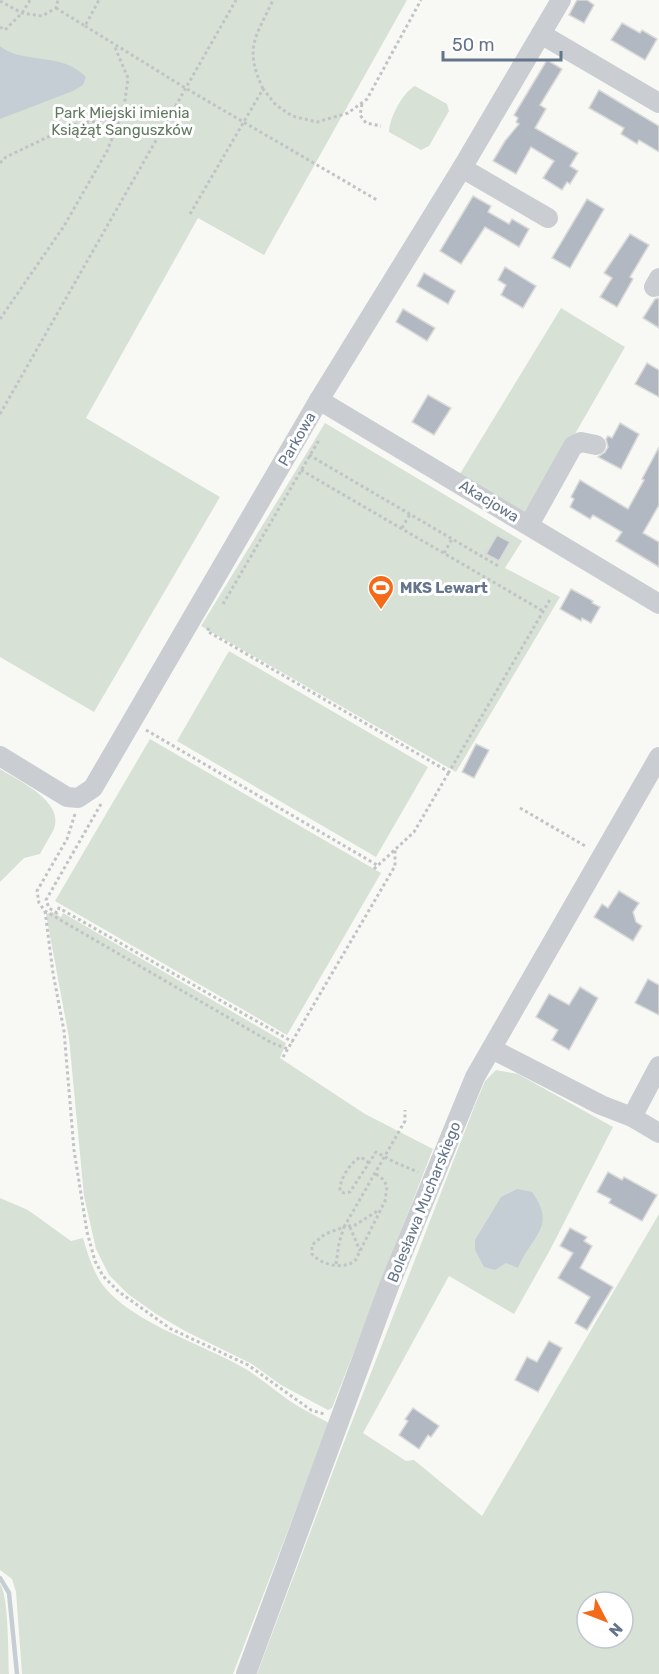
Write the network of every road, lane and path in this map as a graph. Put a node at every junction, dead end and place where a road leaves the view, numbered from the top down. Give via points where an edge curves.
1 (30, 0) edge
2 (58, 0) edge
3 (99, 0) edge
4 (236, 0) edge
5 (273, 0) edge
6 (421, 0) edge
7 (561, 0) edge
8 (0, 1) edge
9 (56, 8) junction
10 (22, 13) junction
11 (85, 26) junction
12 (0, 27) edge
13 (541, 34) junction
14 (113, 43) junction
15 (187, 89) junction
16 (263, 89) junction
17 (363, 103) junction
18 (659, 103) edge
19 (120, 117) junction
20 (243, 122) junction
21 (381, 126) dead end
22 (0, 163) edge
23 (462, 168) junction
24 (377, 200) dead end
25 (190, 214) dead end
26 (548, 218) dead end
27 (0, 319) edge
28 (319, 400) junction
29 (0, 414) edge
30 (319, 440) dead end
31 (596, 446) dead end
32 (309, 456) junction
33 (301, 470) junction
34 (410, 514) junction
35 (529, 525) junction
36 (402, 528) junction
37 (452, 539) junction
38 (444, 553) junction
39 (500, 567) dead end
40 (551, 598) dead end
41 (659, 604) edge
42 (218, 611) dead end
43 (543, 611) junction
44 (213, 621) dead end
45 (132, 721) junction
46 (0, 756) edge
47 (659, 757) edge
48 (449, 772) junction
49 (81, 795) junction
50 (519, 808) dead end
51 (395, 849) junction
52 (601, 855) junction
53 (47, 909) junction
54 (293, 1042) junction
55 (288, 1049) junction
56 (492, 1049) junction
57 (283, 1057) dead end
58 (659, 1066) edge
59 (405, 1110) dead end
60 (632, 1117) junction
61 (659, 1133) edge
62 (385, 1157) junction
63 (369, 1163) junction
64 (376, 1174) junction
65 (434, 1178) junction
66 (380, 1209) junction
67 (344, 1227) junction
68 (350, 1227) junction
69 (360, 1251) junction
70 (335, 1264) junction
71 (339, 1420) junction
72 (246, 1674) edge

1 - 10 path
2 - 9 path
3 - 11 path
4 - 15 path
5 - 16 path via 252,55
6 - 17 path
7 - 13 street, Parkowa
8 - 10 path
9 - 10 path via 42,16
9 - 11 path
10 - 12 path via 5,30
11 - 14 path
13 - 18 street
13 - 23 street, Parkowa
14 - 15 path
14 - 19 path via 128,78
15 - 20 path
15 - 29 path
16 - 17 path via 292,116 317,122 348,113
16 - 20 path
17 - 21 path via 360,115 366,123
19 - 22 path via 73,125
19 - 27 path via 107,151 64,226
20 - 24 path
20 - 25 path
23 - 26 street
23 - 28 street, Parkowa
28 - 35 street, Akacjowa
28 - 45 street, Parkowa
30 - 32 path
31 - 35 street via 581,442 573,446
32 - 33 path
32 - 34 path
33 - 36 path
33 - 42 path
34 - 36 path
34 - 37 path
35 - 41 street, Akacjowa
36 - 38 path
37 - 38 path
37 - 39 path
38 - 43 path
40 - 43 path
43 - 48 path
44 - 48 path via 207,631
45 - 49 street, Parkowa via 93,788
45 - 51 path via 375,867
46 - 49 street via 67,797
47 - 52 street, Bolesława Mucharskiego
48 - 51 path via 414,832
49 - 53 path via 67,839 37,891 39,903
49 - 53 path via 102,803 46,900
50 - 52 path
51 - 54 path via 395,866
52 - 56 street, Bolesława Mucharskiego
53 - 54 path via 57,913 59,908
53 - 55 path
53 - 71 path via 64,1030 74,1150 87,1232 103,1276 171,1329 248,1365 311,1410
54 - 55 path
55 - 57 path
56 - 60 street
56 - 65 street, Bolesława Mucharskiego via 476,1077
58 - 60 street
59 - 62 path via 405,1121
60 - 61 street
62 - 63 path via 376,1152
62 - 64 path
62 - 65 path
63 - 63 path via 350,1192 340,1191 340,1183 356,1160 361,1157
64 - 66 path via 387,1187
64 - 67 path
65 - 71 street, Bolesława Mucharskiego
66 - 68 path
66 - 69 path
67 - 68 path
67 - 70 path
67 - 70 path via 325,1234 311,1247 319,1261
68 - 69 path
69 - 70 path via 352,1264
71 - 72 street, Bolesława Mucharskiego

